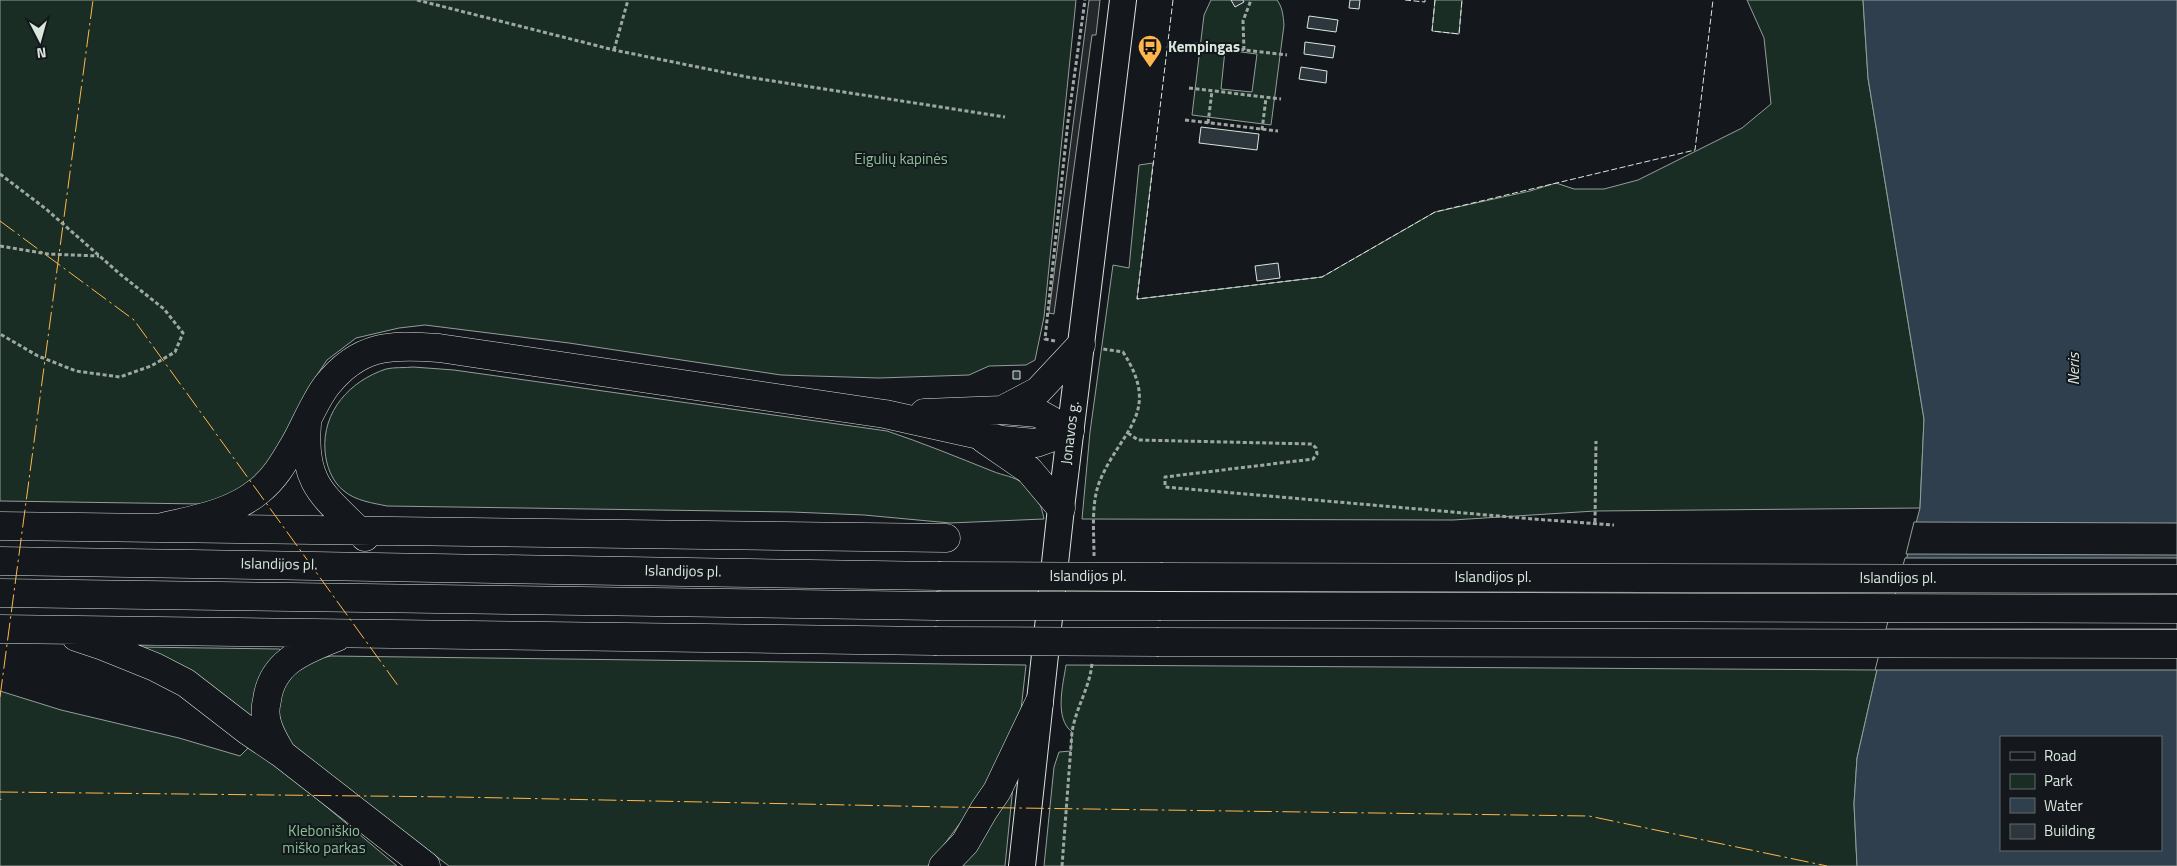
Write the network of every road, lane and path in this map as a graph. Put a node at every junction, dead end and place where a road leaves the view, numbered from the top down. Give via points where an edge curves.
1 (416, 0) edge
2 (628, 0) edge
3 (1085, 0) edge
4 (1123, 0) edge
5 (1251, 0) edge
6 (1195, 44) dead end
7 (614, 50) junction
8 (1244, 50) junction
9 (1287, 55) dead end
10 (1189, 88) dead end
11 (1212, 91) junction
12 (1266, 98) junction
13 (1281, 99) dead end
14 (1005, 117) dead end
15 (1185, 120) dead end
16 (1208, 123) junction
17 (1262, 130) junction
18 (1278, 131) dead end
19 (0, 174) edge
20 (0, 246) edge
21 (99, 256) junction
22 (1049, 313) dead end
23 (0, 334) edge
24 (1080, 345) junction
25 (1002, 410) junction
26 (885, 414) junction
27 (307, 422) junction
28 (1070, 431) junction
29 (1128, 434) dead end
30 (981, 436) junction
31 (1596, 441) dead end
32 (331, 502) junction
33 (1060, 508) junction
34 (1595, 522) junction
35 (1614, 525) dead end
36 (0, 526) edge
37 (158, 528) junction
38 (358, 530) junction
39 (414, 531) junction
40 (946, 538) dead end
41 (0, 561) edge
42 (393, 566) junction
43 (2177, 579) edge
44 (0, 593) edge
45 (2177, 609) edge
46 (49, 628) junction
47 (0, 629) edge
48 (350, 633) junction
49 (2177, 644) edge
50 (1039, 703) junction
51 (282, 754) junction
52 (426, 866) edge
53 (943, 866) edge
54 (1022, 866) edge

1 - 7 path
2 - 7 path
3 - 22 path via 1068,121
4 - 24 main road, Jonavos g.
5 - 8 path via 1243,21
6 - 8 path
7 - 14 path via 746,77
8 - 9 path
10 - 11 path
11 - 12 path
11 - 16 path
12 - 13 path
12 - 17 path
15 - 16 path
16 - 17 path
17 - 18 path
19 - 21 path
20 - 21 path via 48,254
21 - 23 path via 164,309 183,333 175,352 152,366 120,377 76,370 38,356
24 - 25 highway via 1038,390
24 - 28 main road, Jonavos g.
25 - 26 highway
25 - 28 highway via 1038,414
26 - 27 highway via 439,348 407,346 370,351 346,365 326,386
26 - 30 highway
27 - 32 highway via 307,461 320,491
27 - 37 highway via 278,471 258,492 211,515
28 - 30 highway via 1036,443
28 - 33 main road, Jonavos g.
29 - 34 path via 1138,440 1312,444 1316,448 1313,459 1165,477 1165,487 1533,520
30 - 33 highway via 1029,470
31 - 34 path
32 - 38 highway
32 - 39 highway via 349,514
33 - 50 main road, Jonavos g.
34 - 35 path
36 - 37 highway
37 - 38 highway
38 - 39 highway
38 - 42 highway
39 - 40 highway
41 - 42 highway, Islandijos pl.
42 - 43 highway, Islandijos pl., bridge via 938,576
44 - 45 highway, Islandijos pl., bridge via 936,606
46 - 47 highway
46 - 48 highway
46 - 51 highway via 104,646 186,683
48 - 49 highway, bridge via 934,642
48 - 51 highway via 299,652 274,676 265,709 267,726
50 - 53 highway via 997,791 965,843
50 - 54 main road, Jonavos g.
51 - 52 highway

